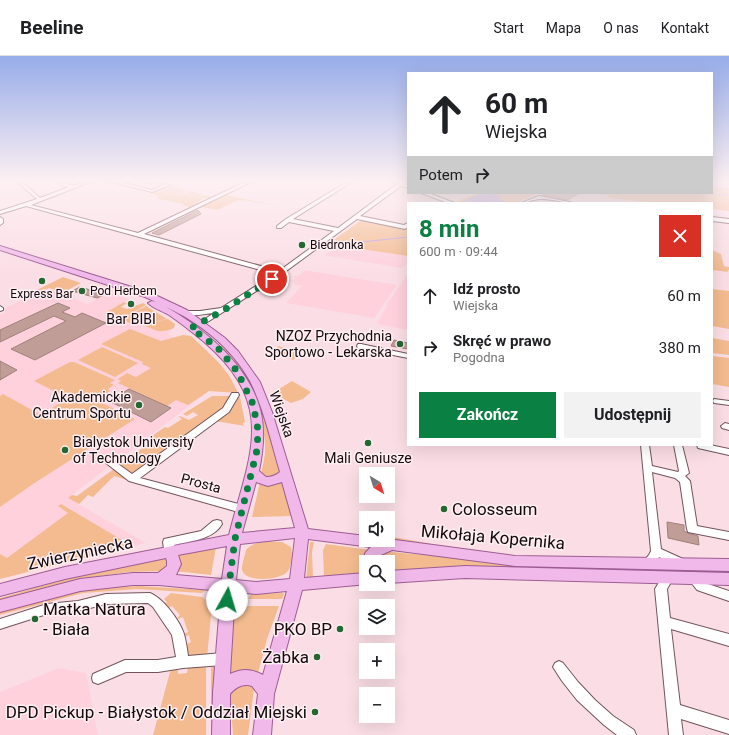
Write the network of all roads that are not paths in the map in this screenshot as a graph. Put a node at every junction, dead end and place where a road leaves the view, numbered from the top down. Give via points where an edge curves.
1 (53, 212) edge
2 (187, 212) edge
3 (302, 212) edge
4 (363, 212) edge
5 (356, 217) junction
6 (0, 219) edge
7 (713, 219) edge
8 (288, 220) junction
9 (729, 220) edge
10 (0, 223) edge
11 (407, 226) edge
12 (279, 227) dead end
13 (339, 230) junction
14 (138, 235) junction
15 (0, 248) edge
16 (0, 254) edge
17 (67, 269) junction
18 (60, 272) junction
19 (280, 273) junction
20 (80, 276) junction
21 (224, 310) junction
22 (184, 312) junction
23 (196, 326) junction
24 (361, 346) dead end
25 (407, 356) edge
26 (235, 395) dead end
27 (717, 401) dead end
28 (729, 403) edge
29 (645, 446) edge
30 (678, 446) edge
31 (702, 446) dead end
32 (729, 452) edge
33 (111, 463) dead end
34 (647, 468) junction
35 (253, 471) junction
36 (286, 472) junction
37 (678, 475) junction
38 (132, 479) junction
39 (242, 509) junction
40 (218, 524) dead end
41 (302, 533) junction
42 (729, 536) edge
43 (235, 539) junction
44 (359, 541) edge
45 (395, 545) edge
46 (387, 547) edge
47 (656, 551) junction
48 (169, 552) junction
49 (370, 555) edge
50 (647, 562) junction
51 (684, 564) junction
52 (729, 565) edge
53 (642, 576) junction
54 (395, 577) edge
55 (668, 577) junction
56 (693, 577) junction
57 (159, 579) junction
58 (729, 579) edge
59 (359, 580) edge
60 (228, 586) junction
61 (296, 586) junction
62 (660, 589) junction
63 (0, 590) edge
64 (729, 596) edge
65 (0, 606) edge
66 (664, 622) junction
67 (0, 624) edge
68 (729, 640) edge
69 (223, 659) junction
70 (183, 662) junction
71 (559, 667) dead end
72 (98, 678) dead end
73 (221, 692) junction
74 (266, 694) junction
75 (674, 710) junction
76 (729, 727) edge
77 (627, 734) edge
78 (221, 735) edge
79 (262, 735) edge
80 (676, 735) edge

1 - 14 street
2 - 14 street
3 - 8 street
4 - 5 street
5 - 11 street
5 - 13 street
6 - 10 street
7 - 9 street
8 - 12 street
8 - 13 street
13 - 19 street
14 - 19 street
15 - 17 main road, Wiejska
16 - 18 main road, Wiejska
17 - 18 main road
17 - 20 main road, Wiejska
18 - 20 main road, Wiejska
19 - 21 street
20 - 22 main road, Wiejska via 148,294
20 - 23 main road, Wiejska via 159,306
21 - 22 street
21 - 23 street
22 - 23 main road, Wiejska
23 - 35 main road, Wiejska via 237,371 250,395 258,430
23 - 36 main road, Wiejska via 222,340 235,353 255,382
24 - 25 street
26 - 38 street via 226,410
27 - 28 street
29 - 34 street
30 - 37 street via 684,473
31 - 32 street
33 - 38 street, Prosta
34 - 37 street
34 - 47 street
35 - 36 main road via 266,482 277,480
35 - 39 main road, Wiejska
36 - 41 main road, Wiejska
37 - 42 street via 685,481 692,529
38 - 39 street, Prosta
39 - 43 main road, Wiejska
40 - 48 street via 204,534 168,542
41 - 43 main road, Mikołaja Kopernika via 266,534
41 - 44 main road, Mikołaja Kopernika
41 - 61 main road, Wiejska
43 - 48 main road, Zwierzyniecka
43 - 60 main road, Wiejska
45 - 50 main road, Mikołaja Kopernika via 515,561
46 - 49 main road
47 - 50 street via 654,557
47 - 51 street
48 - 57 main road via 174,560 173,569
48 - 63 main road, Zwierzyniecka via 51,576
50 - 51 main road, Mikołaja Kopernika
51 - 52 main road, Mikołaja Kopernika
53 - 54 main road via 465,572
53 - 55 main road
53 - 62 street
55 - 56 main road
55 - 62 street
56 - 58 main road
56 - 64 street via 701,588
57 - 60 main road
57 - 65 main road via 80,585
59 - 61 main road
60 - 61 main road
60 - 69 main road, Wiejska
61 - 74 main road, Wiejska
62 - 66 street
66 - 68 street
66 - 75 street
67 - 70 street via 47,609 78,606 106,599 150,598 157,603 178,634
69 - 70 street
69 - 73 main road, Wiejska
70 - 72 street via 158,666 125,666
71 - 77 street via 588,704
73 - 74 main road via 232,680 247,677 260,682
73 - 78 main road, Wiejska
74 - 79 main road, Wiejska
75 - 76 street
75 - 80 street

